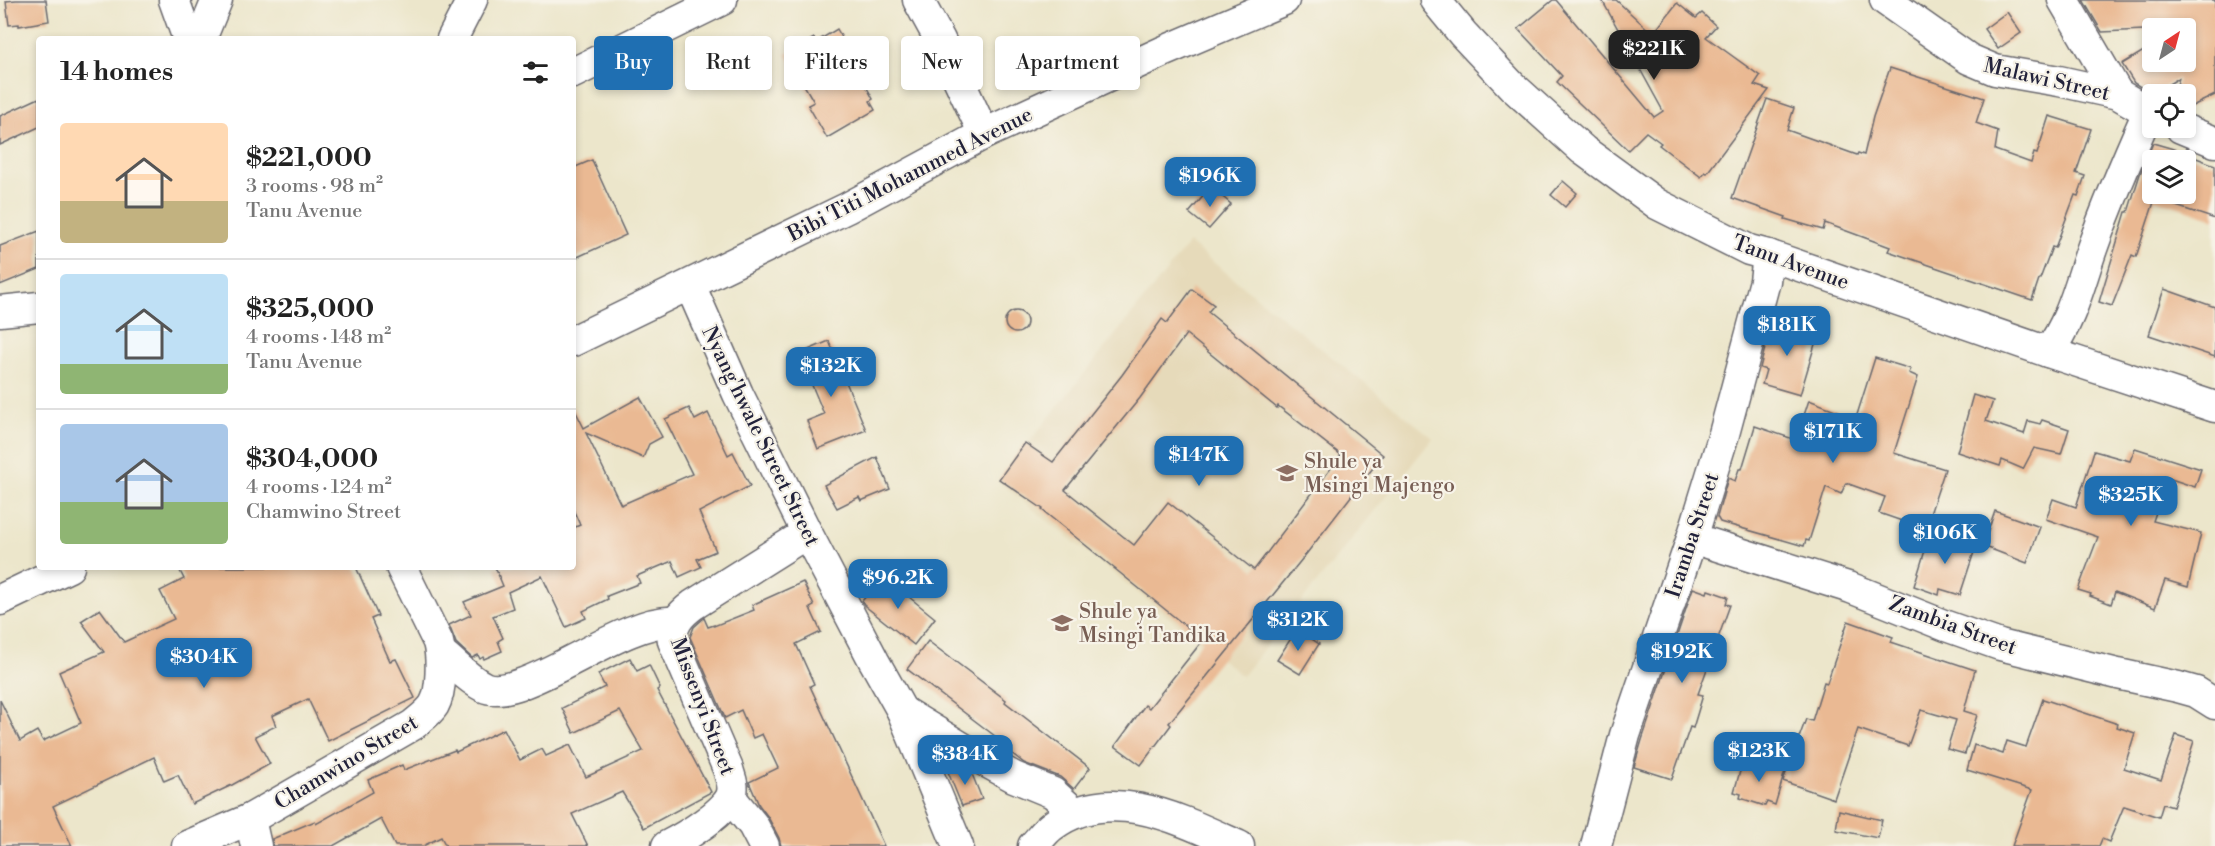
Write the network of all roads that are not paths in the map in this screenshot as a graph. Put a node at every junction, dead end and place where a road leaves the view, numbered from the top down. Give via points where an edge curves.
1 (174, 0) edge
2 (217, 0) edge
3 (472, 0) edge
4 (722, 0) edge
5 (918, 0) edge
6 (1284, 0) edge
7 (1435, 0) edge
8 (1885, 0) edge
9 (2063, 0) edge
10 (187, 36) edge
11 (202, 36) edge
12 (454, 36) edge
13 (576, 72) edge
14 (2118, 94) junction
15 (2142, 108) edge
16 (2142, 132) edge
17 (984, 134) junction
18 (2196, 134) edge
19 (2215, 142) edge
20 (1768, 255) junction
21 (690, 285) junction
22 (36, 307) edge
23 (0, 311) edge
24 (576, 340) edge
25 (2048, 352) junction
26 (2215, 407) edge
27 (807, 533) junction
28 (1692, 538) junction
29 (63, 570) edge
30 (403, 570) edge
31 (0, 600) edge
32 (675, 622) junction
33 (441, 653) junction
34 (2215, 704) edge
35 (902, 711) junction
36 (731, 798) junction
37 (1076, 813) junction
38 (253, 833) edge
39 (187, 846) edge
40 (667, 846) edge
41 (764, 846) edge
42 (958, 846) edge
43 (1033, 846) edge
44 (1239, 846) edge
45 (1596, 846) edge

1 - 10 street
2 - 11 street
3 - 12 street
4 - 13 street
5 - 17 street
6 - 17 street, Bibi Titi Mohammed Avenue
7 - 20 street, Tanu Avenue via 1512,86 1583,150 1657,204 1749,250
8 - 14 street, Malawi Street via 1969,59 1995,70
9 - 14 street
14 - 15 street, Malawi Street
16 - 25 street via 2093,245 2073,309
17 - 21 street, Bibi Titi Mohammed Avenue via 847,208
18 - 19 street
20 - 25 street, Tanu Avenue
20 - 28 street, Iramba Street via 1765,281 1724,434
21 - 24 street, Bibi Titi Mohammed Avenue
21 - 27 street, Nyang'hwale Street Street via 738,394
22 - 23 street
25 - 26 street, Tanu Avenue
27 - 32 street, Missenyi Street via 693,605
27 - 35 street, Nyang'hwale Street Street
28 - 34 street, Zambia Street via 1851,588 2000,645 2178,687
28 - 45 street, Iramba Street via 1625,735
29 - 31 street
30 - 33 street, Chamwino Street
32 - 33 street via 655,623 518,686 502,689 485,687
32 - 36 street, Missenyi Street via 673,640 728,769 733,783
33 - 38 street, Chamwino Street via 435,704 423,717
35 - 37 street via 989,764 1053,793
35 - 42 street, Nyang'hwale Street Street
36 - 40 street, Missenyi Street via 702,824
36 - 41 street
37 - 43 street via 1052,826
37 - 44 street via 1105,805 1141,809 1182,820
38 - 39 street, Chamwino Street

